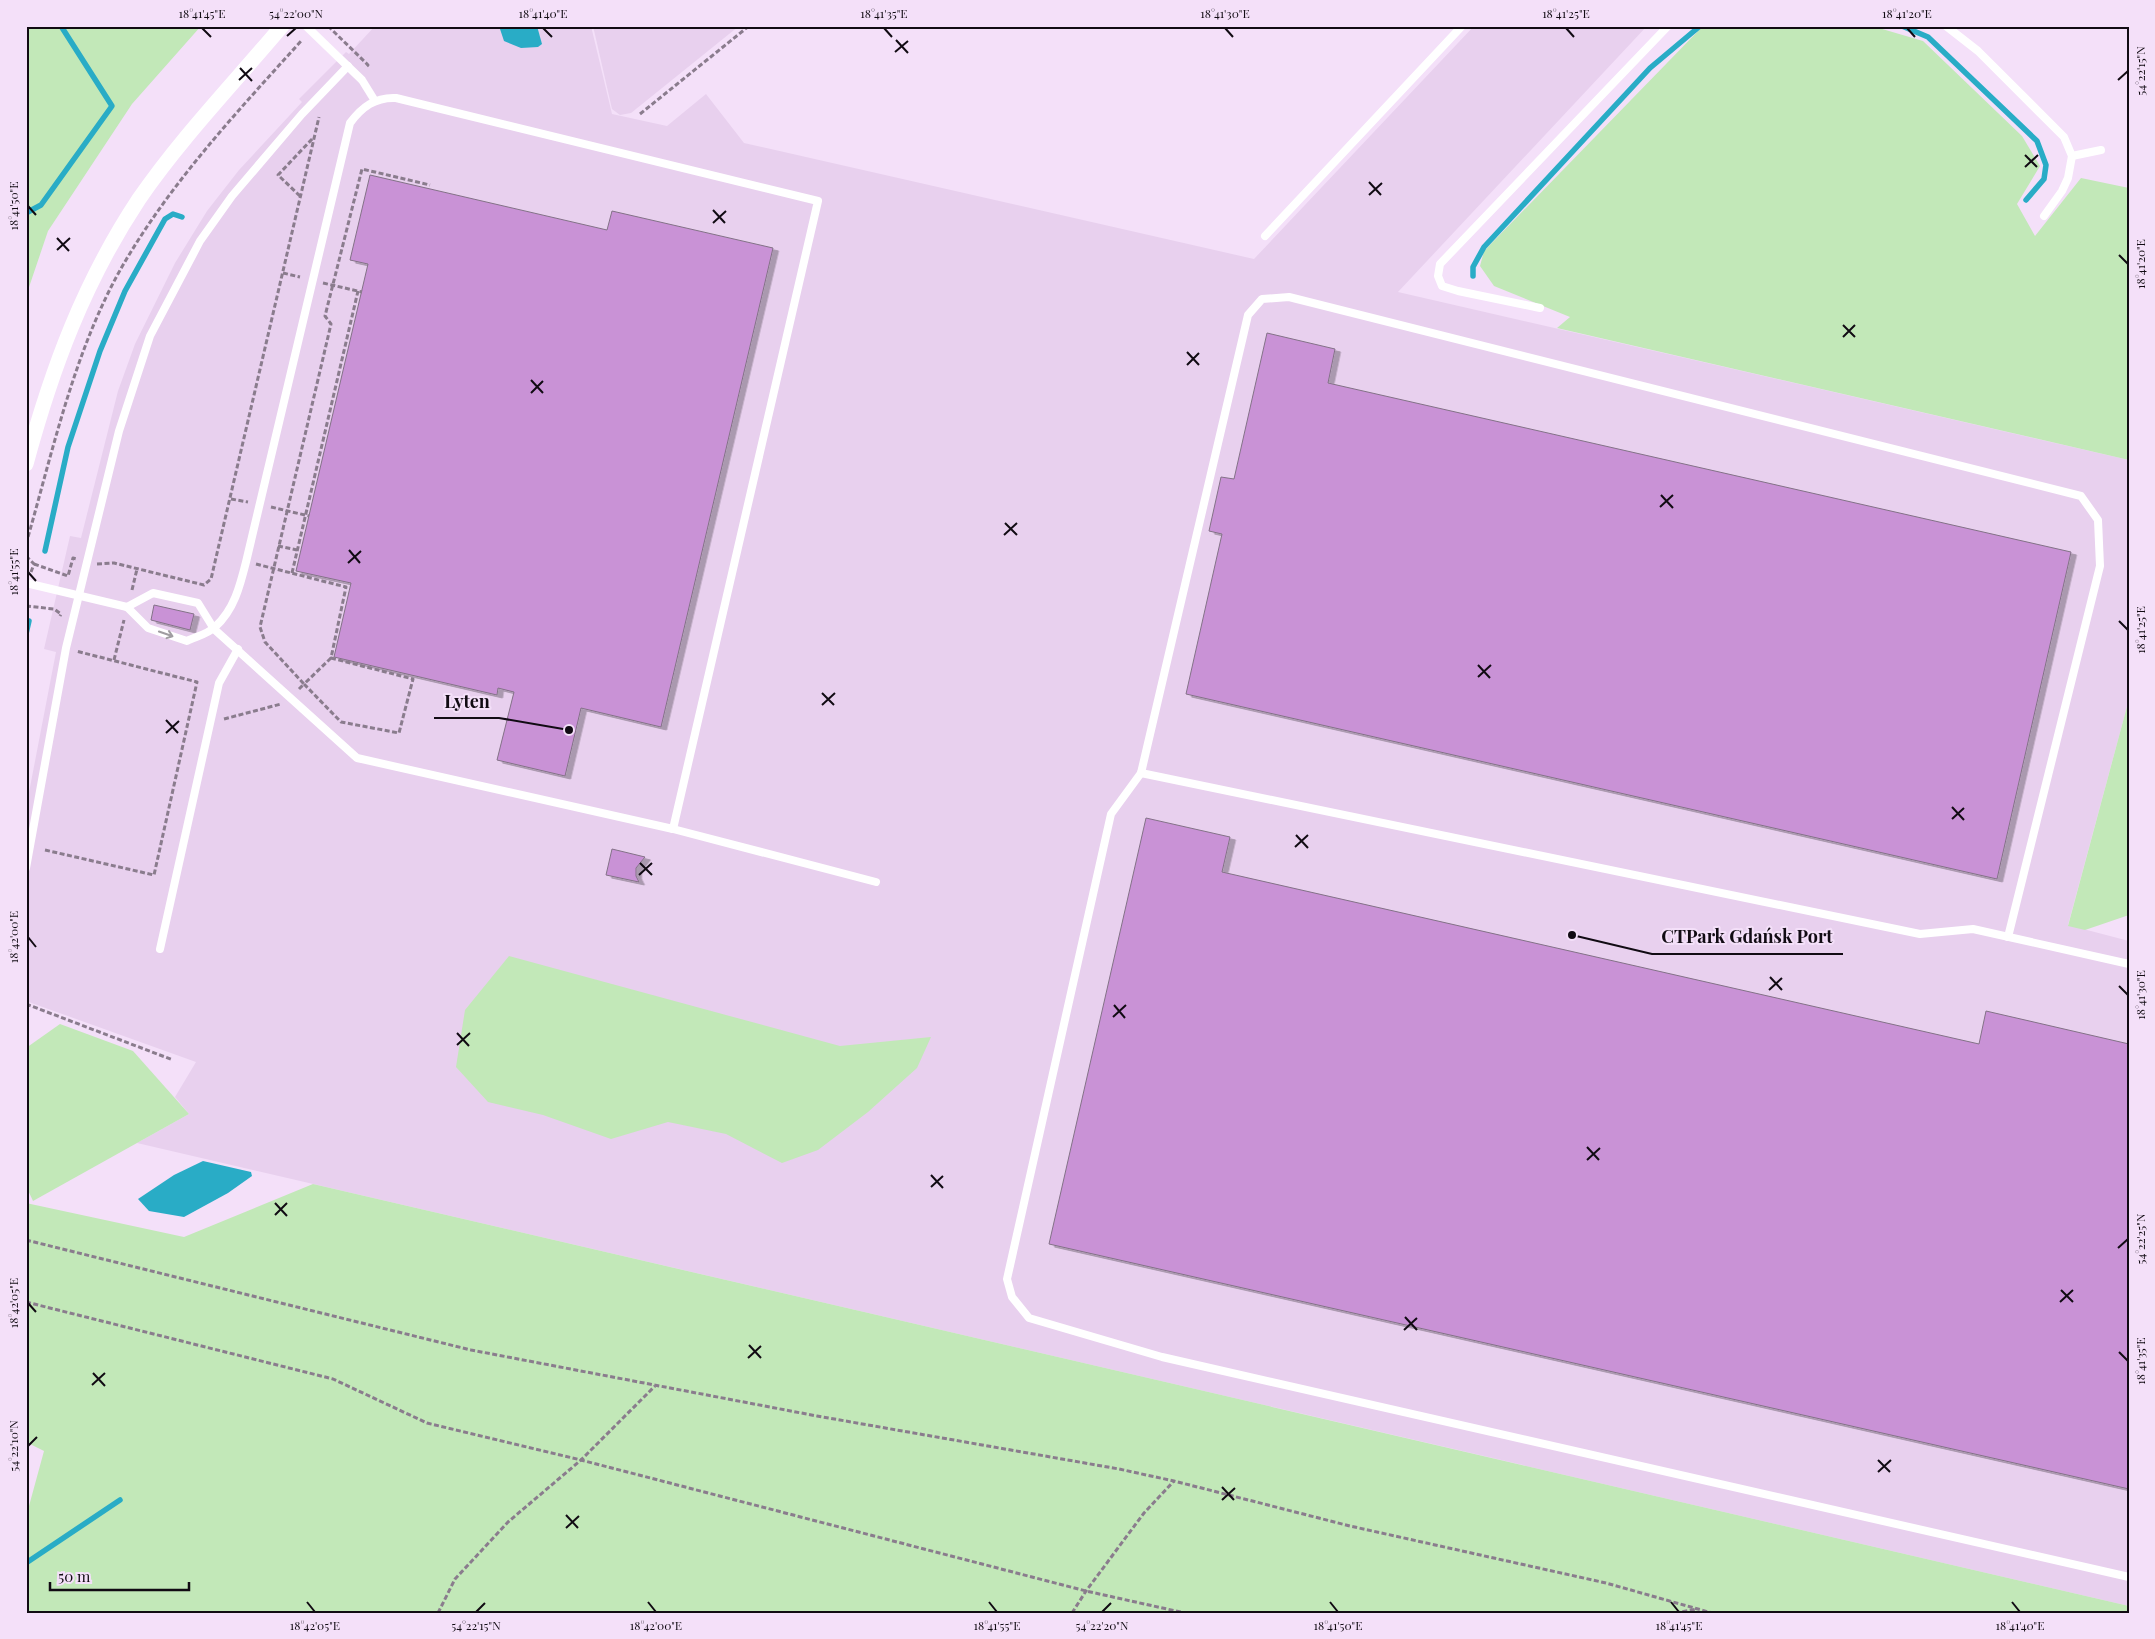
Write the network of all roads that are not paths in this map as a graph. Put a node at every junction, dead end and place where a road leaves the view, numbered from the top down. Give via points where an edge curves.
1 (282, 26) edge
2 (1462, 26) edge
3 (1668, 26) edge
4 (1946, 26) edge
5 (308, 28) edge
6 (348, 66) junction
7 (374, 101) junction
8 (2101, 150) dead end
9 (2072, 156) junction
10 (2044, 216) dead end
11 (1265, 236) dead end
12 (1540, 308) dead end
13 (26, 464) edge
14 (26, 583) edge
15 (79, 596) junction
16 (127, 608) junction
17 (214, 629) junction
18 (238, 649) junction
19 (1141, 773) junction
20 (673, 829) junction
21 (26, 868) edge
22 (876, 882) dead end
23 (2008, 937) junction
24 (160, 949) dead end
25 (2129, 964) edge
26 (2129, 1577) edge

1 - 13 street via 168,161 110,247 61,348
2 - 11 lane
3 - 12 lane via 1440,264 1438,276 1442,286
4 - 9 lane via 1978,51 2064,137
5 - 6 lane
6 - 7 lane
6 - 15 lane via 232,196 200,241 173,289 150,336 133,384
7 - 17 lane via 361,109 350,123 246,562 237,595
7 - 20 lane via 396,98 818,201
8 - 9 lane
9 - 10 lane via 2062,191
14 - 15 lane
15 - 16 lane
15 - 21 lane via 66,648
16 -> 17 lane via 148,628 187,641
16 - 17 lane via 153,593 198,603
17 - 18 lane
18 - 20 lane via 357,758
18 - 24 lane via 219,683
19 - 23 lane via 1920,934 1973,929
19 - 23 lane via 1248,315 1262,299 1289,297 2081,496 2098,520 2100,566
19 - 26 lane via 1111,814 1007,1279 1012,1297 1029,1318 1162,1358
20 - 22 lane
23 - 25 lane

